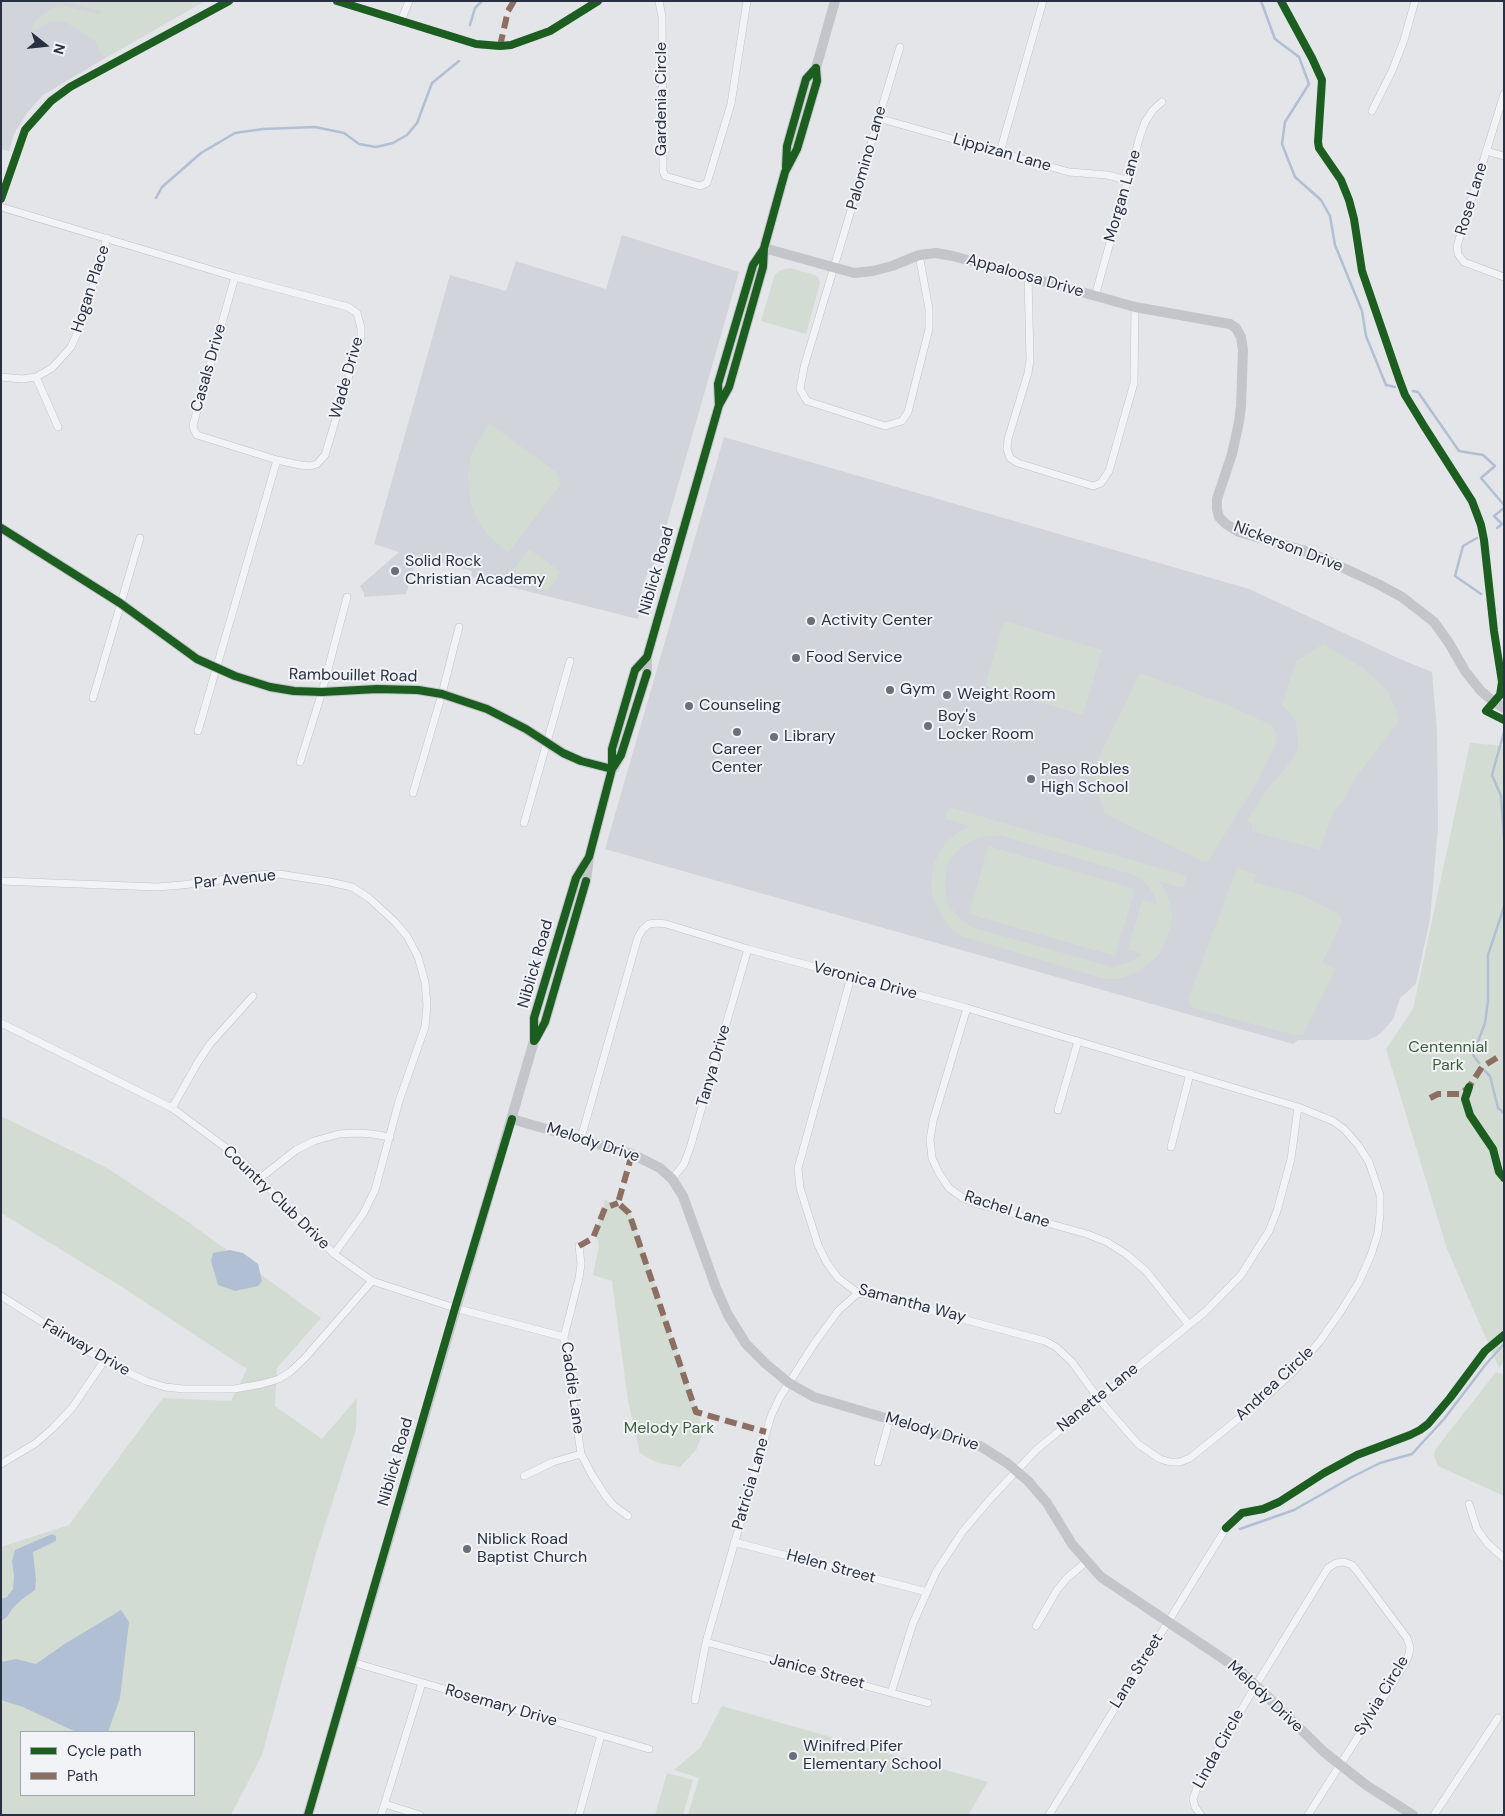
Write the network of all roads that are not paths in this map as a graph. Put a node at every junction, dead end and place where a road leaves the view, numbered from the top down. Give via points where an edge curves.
1 (229, 1) edge
2 (337, 1) edge
3 (409, 1) edge
4 (598, 1) edge
5 (659, 1) edge
6 (747, 1) edge
7 (835, 1) edge
8 (1043, 1) edge
9 (1415, 1) edge
10 (401, 21) junction
11 (900, 47) dead end
12 (1504, 94) edge
13 (1162, 102) dead end
14 (1372, 111) dead end
15 (878, 118) junction
16 (1486, 151) junction
17 (1000, 152) junction
18 (1504, 156) edge
19 (1127, 180) junction
20 (1, 199) edge
21 (1, 207) edge
22 (107, 238) junction
23 (764, 248) junction
24 (919, 255) junction
25 (834, 268) junction
26 (1028, 276) junction
27 (235, 277) junction
28 (1504, 277) edge
29 (1095, 296) junction
30 (1135, 307) junction
31 (1, 377) edge
32 (36, 377) junction
33 (1242, 379) joint
34 (58, 427) dead end
35 (277, 460) junction
36 (3, 533) edge
37 (140, 538) dead end
38 (347, 597) dead end
39 (120, 603) junction
40 (459, 627) dead end
41 (570, 661) dead end
42 (216, 668) junction
43 (322, 692) junction
44 (442, 694) junction
45 (93, 698) dead end
46 (1504, 708) edge
47 (198, 731) dead end
48 (547, 743) junction
49 (300, 762) dead end
50 (612, 769) junction
51 (413, 793) dead end
52 (524, 823) dead end
53 (1, 881) edge
54 (748, 949) junction
55 (851, 977) junction
56 (254, 996) dead end
57 (967, 1008) junction
58 (1, 1023) edge
59 (1078, 1040) junction
60 (1190, 1074) junction
61 (1298, 1107) junction
62 (172, 1108) junction
63 (1058, 1110) dead end
64 (512, 1118) junction
65 (390, 1137) junction
66 (581, 1138) junction
67 (1171, 1147) dead end
68 (260, 1179) junction
69 (672, 1179) junction
70 (579, 1246) dead end
71 (334, 1254) junction
72 (372, 1281) junction
73 (858, 1293) junction
74 (1, 1296) edge
75 (455, 1308) junction
76 (1189, 1325) junction
77 (564, 1337) junction
78 (104, 1361) junction
79 (789, 1383) junction
80 (1098, 1398) junction
81 (890, 1419) junction
82 (582, 1454) junction
83 (878, 1462) dead end
84 (1, 1464) edge
85 (1016, 1470) junction
86 (524, 1476) dead end
87 (1469, 1504) dead end
88 (628, 1516) dead end
89 (1226, 1528) dead end
90 (734, 1542) junction
91 (1504, 1558) edge
92 (1086, 1562) junction
93 (927, 1592) junction
94 (1168, 1621) junction
95 (1036, 1626) dead end
96 (706, 1642) junction
97 (352, 1662) junction
98 (422, 1684) junction
99 (1256, 1685) junction
100 (891, 1693) junction
101 (695, 1700) dead end
102 (928, 1703) dead end
103 (1498, 1718) dead end
104 (601, 1735) junction
105 (649, 1750) dead end
106 (1340, 1766) junction
107 (385, 1804) junction
108 (308, 1815) edge
109 (382, 1815) edge
110 (420, 1815) edge
111 (579, 1815) edge
112 (1049, 1815) edge
113 (1201, 1815) edge
114 (1308, 1815) edge
115 (1413, 1815) edge
116 (1434, 1815) edge

1 - 20 street via 70,87 51,101 24,130
2 - 10 street
3 - 10 street
4 - 10 street via 550,31 511,45 476,44
5 - 6 street, Gardenia Circle via 662,17 663,171 665,176 700,186 707,183 731,104
7 - 23 street, Niblick Road via 816,68 817,81 800,140 785,172
8 - 17 street
9 - 14 street via 1404,40
11 - 15 street, Palomino Lane
12 - 16 street, Rose Lane
13 - 19 street, Morgan Lane via 1145,122
15 - 17 street, Lippizan Lane
15 - 25 street, Palomino Lane
16 - 18 street
16 - 28 street, Rose Lane via 1457,246 1458,254 1472,266
17 - 19 street, Lippizan Lane via 1069,172
19 - 29 street, Morgan Lane
21 - 22 street, Wade Drive
22 - 27 street, Wade Drive
22 - 32 street, Hogan Place via 83,320 71,347 52,368
23 - 25 street, Appaloosa Drive
23 - 50 street, Niblick Road via 753,266 718,384 719,405 647,657 647,673 621,755
24 - 25 street, Appaloosa Drive via 874,271 854,273
24 - 25 street, Palomino Lane via 929,309 929,329 908,412 902,421 884,426 807,402 800,389
24 - 26 street, Appaloosa Drive via 953,256
26 - 29 street, Appaloosa Drive
26 - 30 street via 1030,360 1007,449 1010,458 1018,463 1093,486 1101,483 1109,471 1134,383
27 - 35 street, Casals Drive via 193,424 194,430 197,435
27 - 35 street, Wade Drive via 348,307 359,319 361,336 325,454 317,464 310,466
29 - 30 street, Appaloosa Drive
30 - 33 street, Appaloosa Drive via 1230,324 1236,328 1243,350
31 - 32 street
32 - 34 street
33 - 46 street, Nickerson Drive via 1239,422 1217,499 1219,517 1239,532 1302,550 1402,597 1434,622 1481,691
35 - 42 street
36 - 39 street, Rambouillet Road
37 - 39 street
38 - 43 street
39 - 42 street, Rambouillet Road via 197,659
39 - 45 street
40 - 44 street
41 - 48 street
42 - 43 street, Rambouillet Road via 270,687
42 - 47 street
43 - 44 street, Rambouillet Road via 377,689
43 - 49 street
44 - 48 street, Rambouillet Road via 487,710
44 - 51 street
48 - 50 street, Rambouillet Road via 581,762
48 - 52 street
50 - 64 street, Niblick Road via 589,857 586,881 545,1022 534,1041
53 - 65 street, Par Avenue via 157,887 279,874 352,887 370,898 407,936 425,982 427,1005 425,1027
54 - 55 street, Veronica Drive
54 - 66 street, Veronica Drive via 666,924 649,924 643,929 638,937
54 - 69 street, Tanya Drive via 690,1148 684,1164
55 - 57 street, Veronica Drive
55 - 73 street, Samantha Way via 798,1168 800,1188 818,1245 838,1278
56 - 62 street via 210,1044
57 - 59 street, Veronica Drive
57 - 76 street, Rachel Lane via 930,1140 932,1158 949,1188 978,1204 1106,1242 1146,1271
58 - 62 street, Country Club Drive
59 - 60 street, Veronica Drive
59 - 63 street
60 - 61 street, Veronica Drive
60 - 67 street
61 - 76 street, Nanette Lane via 1284,1190 1269,1231 1241,1275
61 - 80 street, Andrea Circle via 1333,1120 1344,1129 1365,1154 1380,1195 1378,1233 1371,1255 1341,1312 1320,1341 1275,1388 1190,1458 1180,1462 1160,1459 1138,1444
62 - 68 street, Country Club Drive via 237,1156
64 - 66 street, Melody Drive
64 - 75 street, Niblick Road
65 - 68 street via 357,1133 314,1141 296,1150
65 - 71 street, Par Avenue via 376,1190
66 - 69 street, Melody Drive via 632,1154 660,1168
68 - 71 street, Country Club Drive
69 - 79 street, Melody Drive via 683,1196 728,1315 746,1344
70 - 77 street, Caddie Lane via 582,1264
71 - 72 street, Country Club Drive
72 - 75 street, Country Club Drive
72 - 78 street, Fairway Drive via 304,1359 279,1379 234,1389 165,1387
73 - 79 street, Patricia Lane via 838,1311
73 - 80 street, Samantha Way via 1045,1341 1065,1355
74 - 78 street, Fairway Drive
75 - 77 street, Country Club Drive
75 - 97 street, Niblick Road
76 - 80 street, Nanette Lane
77 - 82 street, Caddie Lane
78 - 84 street via 72,1408 53,1428 36,1443
79 - 81 street, Melody Drive via 814,1397
79 - 90 street, Patricia Lane via 771,1416
80 - 85 street, Nanette Lane
81 - 83 street
81 - 85 street, Melody Drive via 980,1446
82 - 86 street via 553,1462
82 - 88 street, Caddie Lane via 605,1495
85 - 92 street, Melody Drive via 1047,1503
85 - 93 street, Nanette Lane via 963,1531
87 - 91 street via 1477,1529
89 - 94 street, Lana Street
90 - 93 street, Helen Street
90 - 96 street, Patricia Lane
92 - 94 street, Melody Drive via 1113,1586
92 - 95 street via 1057,1590
93 - 100 street, Nanette Lane via 913,1623
94 - 99 street, Melody Drive
94 - 112 street, Lana Street
96 - 100 street, Janice Street
96 - 101 street, Patricia Lane
97 - 98 street, Rosemary Drive
97 - 108 street, Niblick Road
98 - 104 street, Rosemary Drive
98 - 107 street
99 - 106 street, Melody Drive
99 - 106 street, Sylvia Circle via 1328,1568 1336,1563 1352,1565 1407,1638 1410,1647 1406,1662
99 - 113 street, Linda Circle via 1195,1791 1195,1807
100 - 102 street, Janice Street
103 - 116 street
104 - 105 street, Rosemary Drive
104 - 111 street
106 - 114 street
106 - 115 street, Melody Drive
107 - 109 street
107 - 110 street

